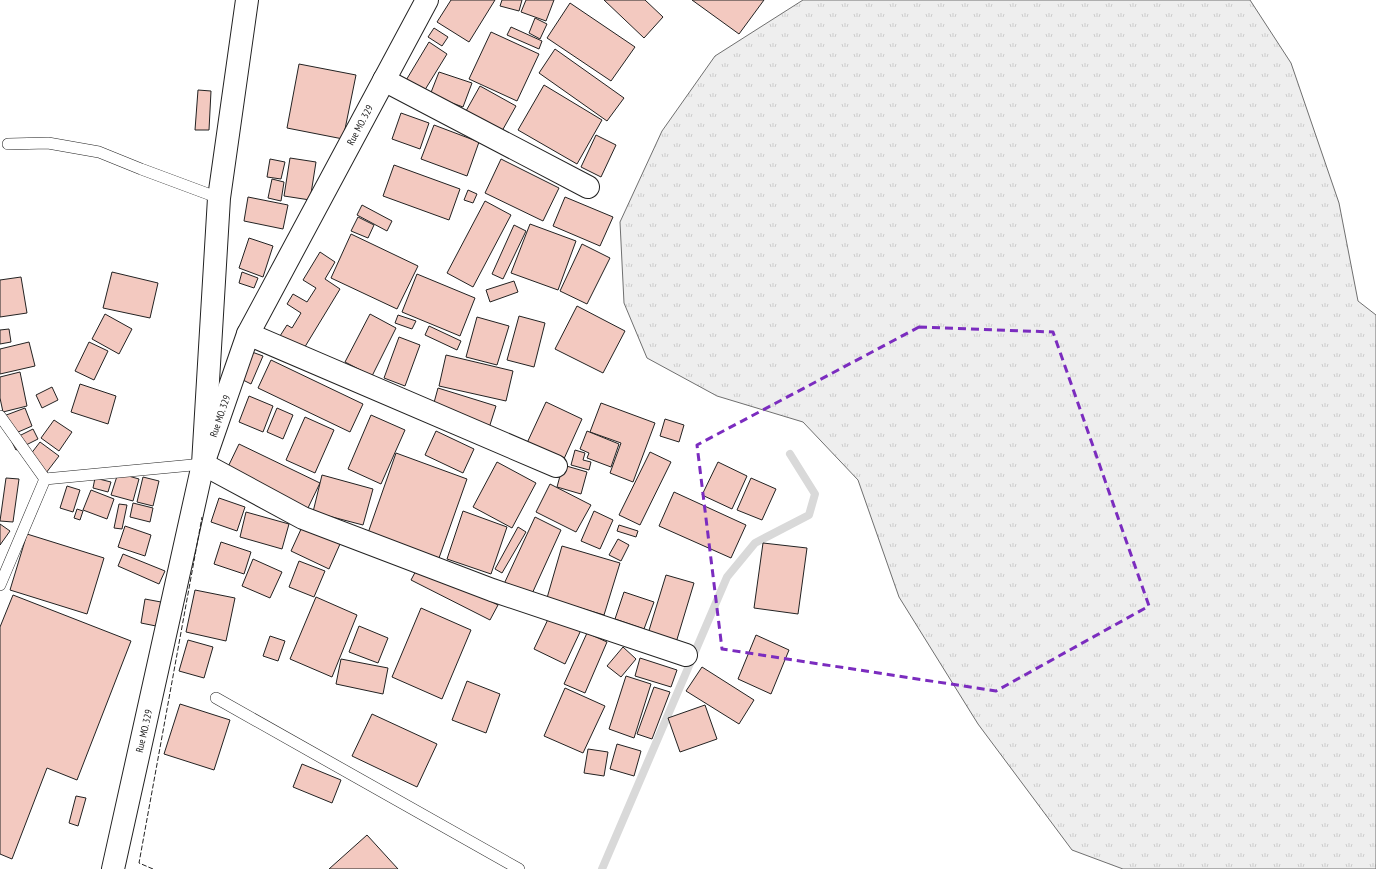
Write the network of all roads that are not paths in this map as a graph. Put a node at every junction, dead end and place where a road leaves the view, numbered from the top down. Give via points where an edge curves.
1 (248, 0) edge
2 (427, 0) edge
3 (384, 80) junction
4 (8, 144) dead end
5 (588, 187) dead end
6 (219, 198) junction
7 (248, 334) junction
8 (0, 416) edge
9 (203, 464) junction
10 (556, 466) dead end
11 (45, 479) junction
12 (0, 585) edge
13 (686, 655) dead end
14 (216, 698) dead end
15 (113, 869) edge
16 (519, 869) edge

1 - 6 street
2 - 3 street, Rue MO. 329
3 - 5 street
3 - 7 street, Rue MO. 329
4 - 6 lane via 48,142 99,152
6 - 9 street
7 - 9 street, Rue MO. 329
7 - 10 street
8 - 11 lane
9 - 11 lane
9 - 13 street via 303,518 492,590
9 - 15 street, Rue MO. 329
11 - 12 lane
14 - 16 lane

